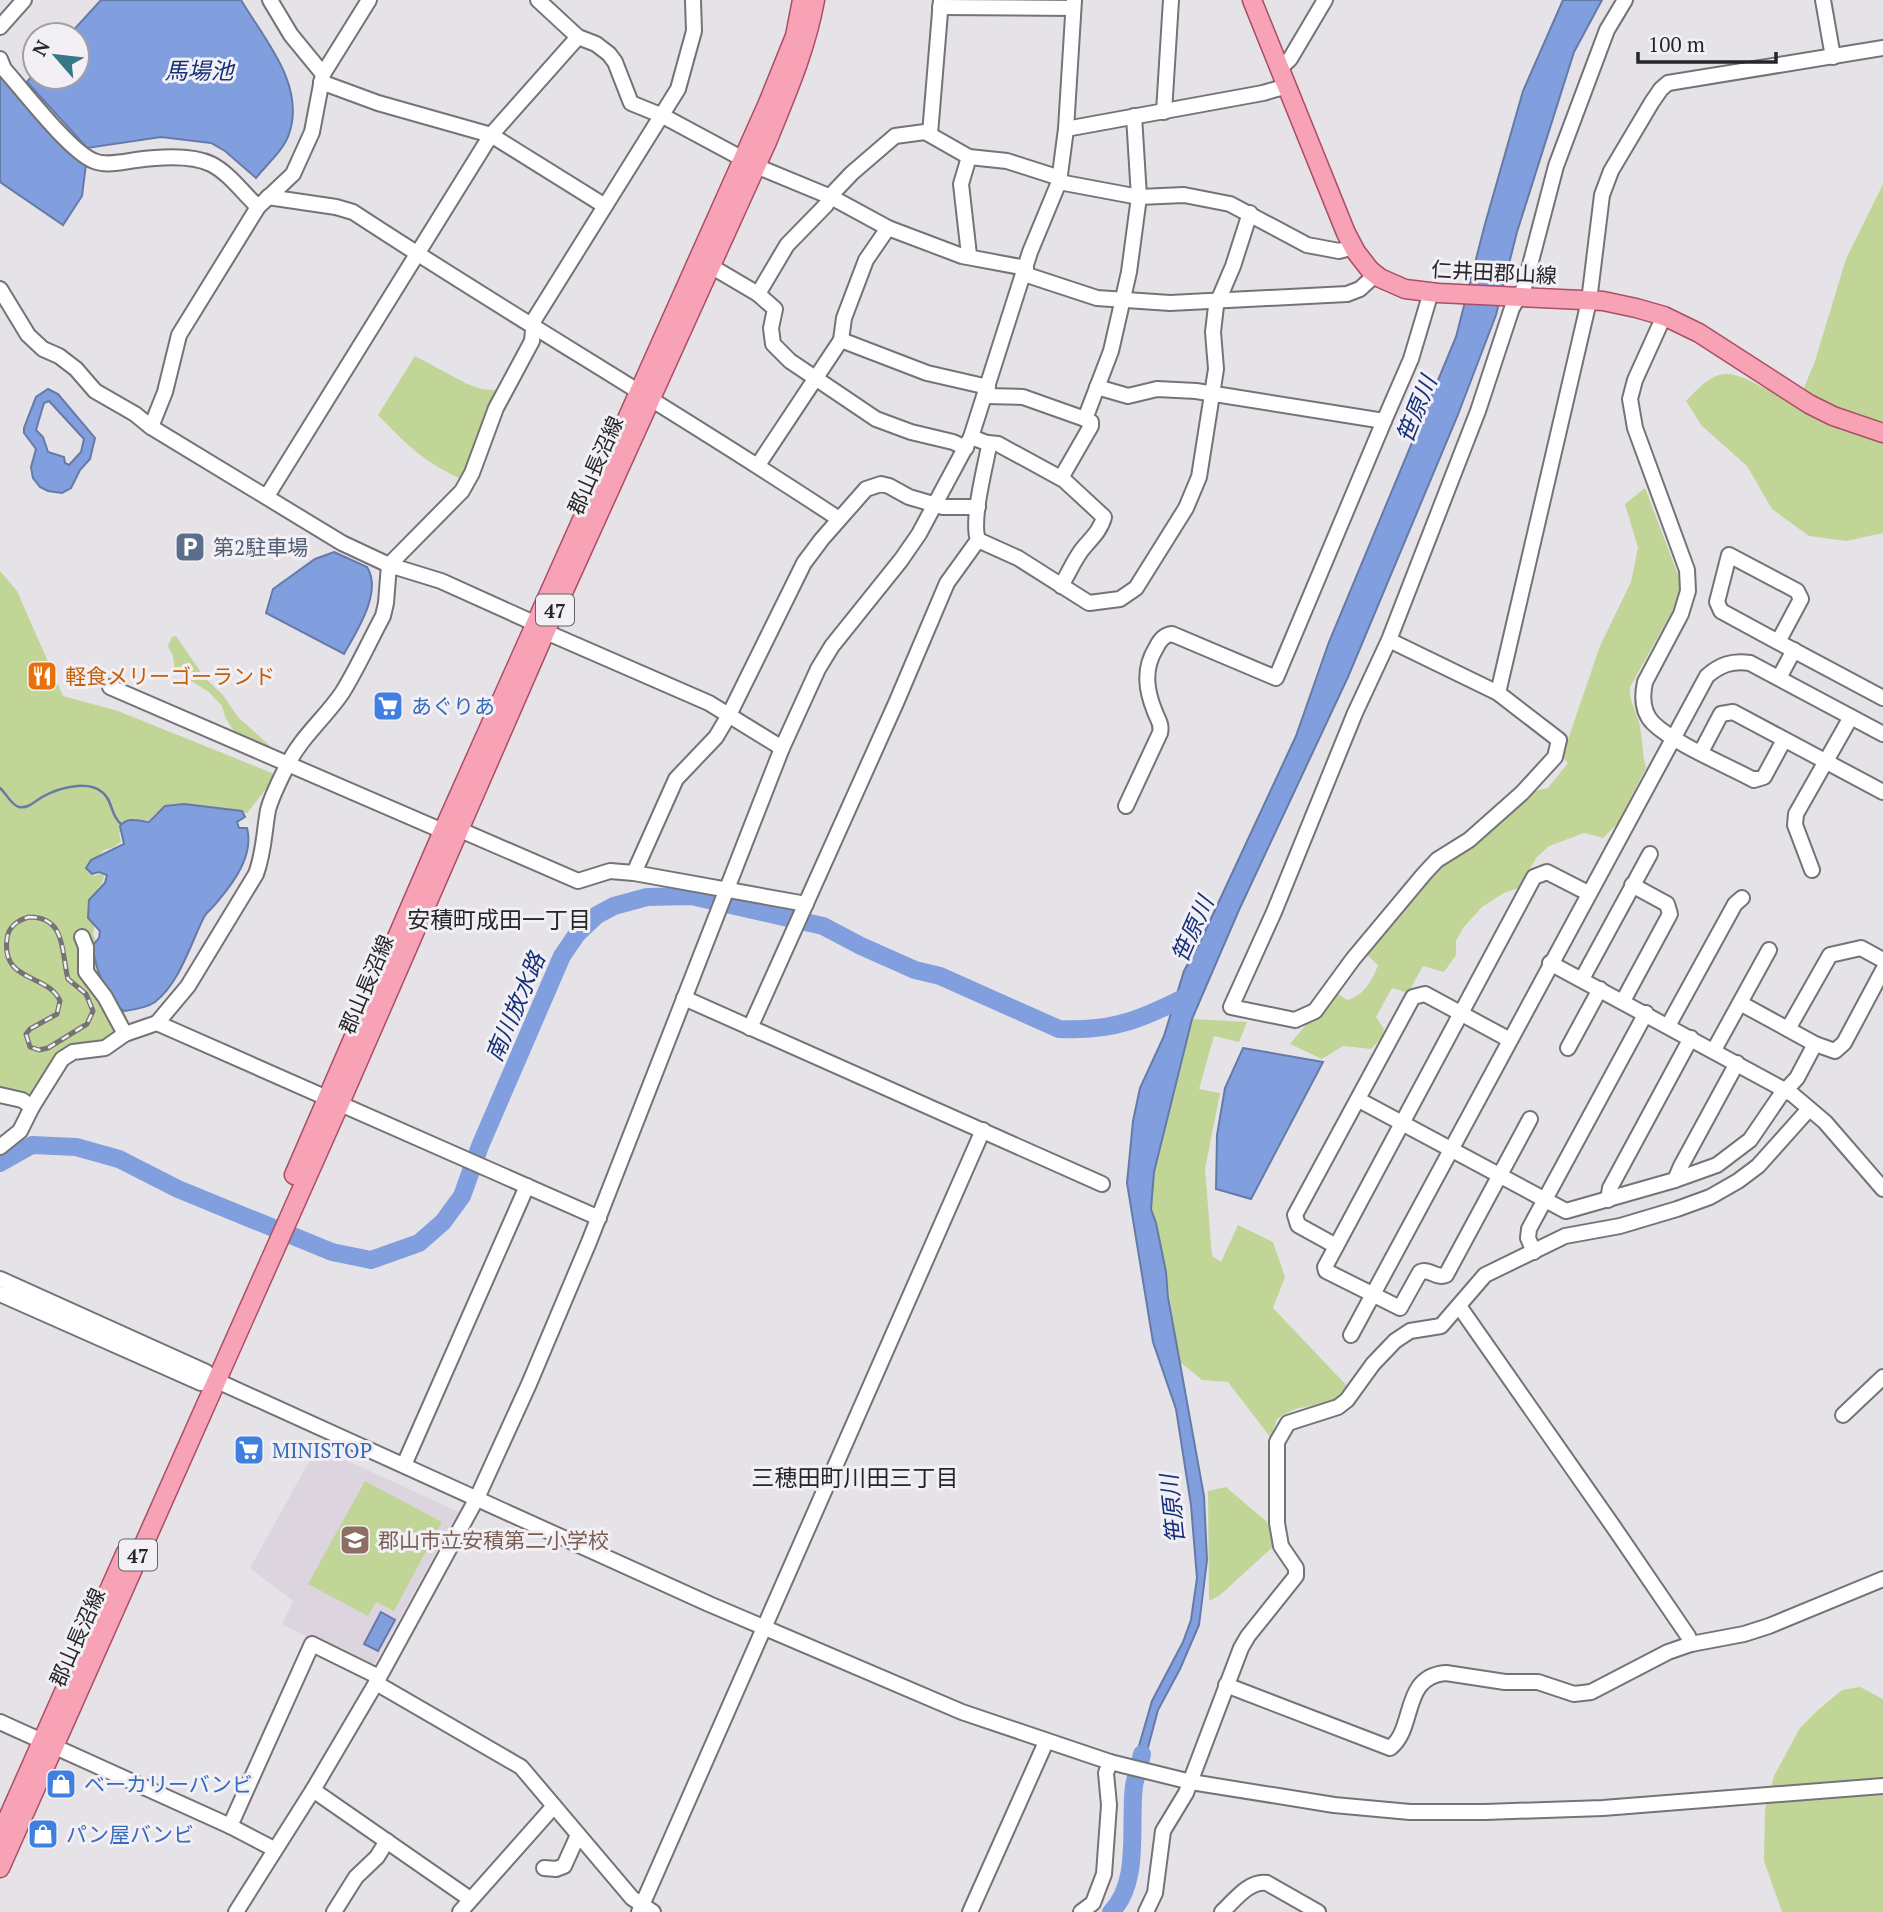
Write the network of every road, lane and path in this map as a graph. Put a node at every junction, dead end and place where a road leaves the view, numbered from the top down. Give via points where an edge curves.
1 (24, 0) edge
2 (270, 0) edge
3 (369, 0) edge
4 (538, 0) edge
5 (693, 0) edge
6 (802, 0) edge
7 (815, 0) edge
8 (1171, 0) edge
9 (1252, 0) edge
10 (1325, 0) edge
11 (1625, 0) edge
12 (1823, 0) edge
13 (941, 3) edge
14 (1074, 4) edge
15 (0, 27) edge
16 (578, 37) junction
17 (1883, 48) edge
18 (1833, 57) junction
19 (0, 60) edge
20 (1280, 68) junction
21 (322, 78) junction
22 (1287, 86) junction
23 (1164, 112) junction
24 (663, 116) junction
25 (1134, 116) junction
26 (1066, 129) junction
27 (930, 134) junction
28 (491, 135) junction
29 (969, 158) junction
30 (750, 162) junction
31 (1059, 180) junction
32 (831, 197) junction
33 (1139, 197) junction
34 (263, 202) junction
35 (605, 206) junction
36 (1250, 213) junction
37 (888, 228) junction
38 (1353, 247) junction
39 (418, 253) junction
40 (969, 256) junction
41 (704, 262) junction
42 (1025, 271) junction
43 (1376, 275) junction
44 (0, 289) edge
45 (1435, 293) junction
46 (758, 294) junction
47 (1516, 296) junction
48 (1123, 300) junction
49 (1589, 300) junction
50 (1218, 301) junction
51 (1664, 316) junction
52 (533, 327) junction
53 (841, 340) junction
54 (816, 379) junction
55 (1097, 387) junction
56 (986, 392) junction
57 (1212, 395) junction
58 (644, 396) junction
59 (1084, 419) junction
60 (1384, 421) junction
61 (148, 426) junction
62 (1883, 433) edge
63 (968, 442) junction
64 (988, 443) junction
65 (758, 465) junction
66 (1061, 478) junction
67 (267, 496) junction
68 (935, 505) junction
69 (978, 507) junction
70 (839, 519) junction
71 (978, 540) junction
72 (389, 565) junction
73 (1061, 586) junction
74 (543, 628) junction
75 (1389, 640) junction
76 (1778, 642) junction
77 (1794, 650) junction
78 (1779, 678) junction
79 (110, 687) dead end
80 (1499, 693) junction
81 (1883, 698) edge
82 (729, 715) junction
83 (1851, 717) junction
84 (1882, 732) edge
85 (1673, 737) junction
86 (1784, 740) junction
87 (782, 748) junction
88 (1701, 752) junction
89 (1826, 762) junction
90 (287, 765) junction
91 (1883, 792) edge
92 (1126, 806) dead end
93 (452, 832) junction
94 (1650, 854) dead end
95 (1812, 870) dead end
96 (634, 873) junction
97 (1632, 885) junction
98 (726, 890) junction
99 (1588, 893) junction
100 (1742, 898) dead end
101 (806, 904) junction
102 (82, 937) dead end
103 (1769, 950) dead end
104 (1883, 960) edge
105 (1550, 963) junction
106 (1883, 970) edge
107 (1581, 979) junction
108 (1600, 989) junction
109 (684, 998) junction
110 (1623, 1001) junction
111 (1740, 1003) junction
112 (1646, 1013) junction
113 (1462, 1014) junction
114 (157, 1023) junction
115 (1668, 1026) junction
116 (750, 1028) junction
117 (1788, 1029) junction
118 (125, 1034) junction
119 (1691, 1038) junction
120 (1510, 1040) junction
121 (1815, 1044) junction
122 (1568, 1048) dead end
123 (1714, 1050) junction
124 (1737, 1063) junction
125 (1785, 1090) junction
126 (0, 1095) edge
127 (334, 1100) junction
128 (1359, 1100) junction
129 (32, 1107) junction
130 (1809, 1109) junction
131 (1530, 1119) dead end
132 (1403, 1124) junction
133 (983, 1130) junction
134 (0, 1147) edge
135 (1450, 1150) junction
136 (1500, 1177) junction
137 (1675, 1181) junction
138 (1102, 1184) dead end
139 (527, 1186) junction
140 (1883, 1189) edge
141 (1608, 1200) junction
142 (1544, 1201) junction
143 (599, 1218) junction
144 (1336, 1246) junction
145 (1534, 1252) junction
146 (0, 1279) edge
147 (0, 1294) edge
148 (1373, 1295) junction
149 (1459, 1306) junction
150 (1351, 1335) dead end
151 (1883, 1377) edge
152 (207, 1379) junction
153 (1843, 1415) dead end
154 (404, 1465) junction
155 (477, 1498) junction
156 (1883, 1579) edge
157 (765, 1628) junction
158 (1690, 1644) junction
159 (377, 1680) junction
160 (1226, 1685) junction
161 (0, 1722) edge
162 (1046, 1742) junction
163 (48, 1743) junction
164 (1111, 1762) junction
165 (1191, 1782) junction
166 (1883, 1786) edge
167 (313, 1790) junction
168 (554, 1807) junction
169 (230, 1826) junction
170 (578, 1835) junction
171 (0, 1836) edge
172 (387, 1841) junction
173 (274, 1849) junction
174 (0, 1868) edge
175 (544, 1868) dead end
176 (467, 1907) edge
177 (645, 1910) edge
178 (236, 1912) edge
179 (334, 1912) edge
180 (971, 1912) edge
181 (1081, 1912) edge
182 (1146, 1912) edge
183 (1222, 1912) edge
184 (1318, 1912) edge

1 - 15 street
2 - 21 street
3 - 21 street
4 - 16 street
5 - 24 street via 694,31 678,89
6 - 30 main road, 郡山長沼線 / 47 via 795,36
7 - 30 main road, 郡山長沼線 / 47 via 800,61
8 - 23 street
9 - 20 main road, 仁井田郡山線
10 - 20 street
11 - 47 street via 1607,30 1556,166 1527,276
12 - 18 street
13 - 14 street
13 - 27 street
14 - 26 street
16 - 24 street via 609,54 631,103
16 - 28 street
17 - 18 street
18 - 49 street via 1665,85 1608,177
19 - 34 street via 46,117 96,162 197,159
20 - 22 main road, 仁井田郡山線
21 - 28 street via 378,103
21 - 34 street via 307,144 293,174
22 - 23 street
22 - 38 main road, 仁井田郡山線
23 - 25 street
24 - 30 street
24 - 35 street
25 - 26 street
25 - 33 street
26 - 31 street
27 - 29 street
27 - 32 street via 895,136
28 - 35 street
28 - 39 street
29 - 31 street via 1007,161
29 - 40 street via 961,184
30 - 32 street
30 - 41 main road, 郡山長沼線 / 47
31 - 33 street
31 - 42 street
32 - 37 street
32 - 46 street via 787,244
33 - 36 street via 1184,195
33 - 48 street
34 - 39 street via 345,209
34 - 61 street via 179,335 165,392
35 - 52 street
36 - 38 street via 1307,245 1335,251
36 - 50 street
37 - 40 street
37 - 53 street via 866,260 844,318
38 - 43 main road, 仁井田郡山線
39 - 52 street
39 - 67 street
40 - 42 street
41 - 46 street
41 - 58 main road, 郡山長沼線 / 47
42 - 48 street via 1090,296
42 - 56 street
43 - 45 main road, 仁井田郡山線 via 1405,289
43 - 50 street via 1347,294
44 - 61 street via 28,335 43,349
45 - 47 main road, 仁井田郡山線
45 - 60 street
46 - 54 street via 775,310 773,344
47 - 49 main road, 仁井田郡山線
47 - 75 street via 1478,411
48 - 50 street
48 - 55 street
49 - 51 main road, 仁井田郡山線
49 - 80 street
50 - 57 street
51 - 62 main road, 仁井田郡山線 via 1699,333 1809,404
51 - 85 street via 1630,399 1635,428 1686,570 1688,591 1681,614 1642,693 1652,722
52 - 58 street
52 - 72 street via 524,359 496,408 478,460 461,491
53 - 54 street
53 - 56 street
54 - 63 street via 882,422 936,439
54 - 65 street
55 - 57 street via 1128,396 1161,388
55 - 59 street
56 - 59 street via 1023,397
56 - 63 street
57 - 60 street
57 - 73 street via 1195,488 1136,587 1120,599 1095,604
58 - 65 street
58 - 74 main road, 郡山長沼線 / 47
59 - 66 street via 1091,426
60 - 92 street via 1276,678 1172,634 1158,644 1148,665 1146,688 1160,733
61 - 67 street
63 - 64 street
63 - 68 street
64 - 66 street
64 - 69 street
65 - 70 street
66 - 73 street via 1104,517
67 - 72 street via 342,543
68 - 69 street
68 - 70 street via 877,484 866,489
68 - 87 street via 901,561 818,668
69 - 71 street
70 - 82 street via 797,575
71 - 73 street via 1018,558
71 - 101 street via 947,583
72 - 74 street via 441,581
72 - 90 street via 383,616 343,692
74 - 82 street
74 - 93 main road, 郡山長沼線 / 47
75 - 80 street
75 - 80 street via 1231,1007 1295,1020 1315,1011 1353,958 1437,860 1469,840 1546,768 1558,751 1559,740
76 - 76 street via 1801,599 1797,592 1729,555 1717,602 1721,611
76 - 77 street
77 - 78 street
77 - 81 street
78 - 83 street
78 - 85 street via 1746,663 1718,667 1701,684
79 - 90 street
82 - 87 street
82 - 96 street via 716,737 676,779
83 - 84 street
83 - 89 street
85 - 88 street
85 - 99 street
86 - 88 street via 1764,777 1754,780
86 - 88 street via 1733,712 1723,713
86 - 89 street
87 - 98 street
89 - 91 street
89 - 95 street via 1796,816 1795,825
90 - 93 street
90 - 114 street via 270,804 256,874 188,986
93 - 96 street via 578,881 605,872
93 - 127 main road, 郡山長沼線 / 47
94 - 97 street
96 - 98 street
97 - 107 street
97 - 110 street via 1667,904 1670,914
98 - 101 street
98 - 109 street
99 - 105 street
99 - 113 street via 1547,872 1536,875
100 - 115 street
101 - 116 street
102 - 118 street via 86,972
103 - 111 street
104 - 117 street via 1860,948 1830,955
105 - 107 street
105 - 120 street
106 - 121 street via 1842,1048 1832,1052
107 - 108 street
108 - 110 street
108 - 122 street
109 - 116 street
109 - 143 street
110 - 112 street
111 - 117 street
111 - 123 street
112 - 115 street
112 - 142 street
113 - 120 street
113 - 128 street via 1425,994 1413,997
113 - 132 street
114 - 118 street
114 - 127 street
115 - 119 street
116 - 133 street
117 - 121 street
118 - 129 street via 105,1048 73,1052 62,1059
119 - 123 street
119 - 141 street via 1610,1188
120 - 135 street
121 - 125 street
123 - 124 street
124 - 125 street
124 - 137 street
125 - 130 street
125 - 137 street via 1744,1144 1717,1165
126 - 129 street
127 - 139 street
127 - 152 main road, 郡山長沼線 / 47
128 - 132 street
128 - 144 street via 1295,1215 1298,1225
129 - 134 street via 20,1130
130 - 140 street
130 - 145 street via 1758,1166 1710,1197 1620,1226 1565,1236
131 - 136 street
132 - 135 street
132 - 144 street
133 - 138 street
133 - 157 street
135 - 136 street
135 - 148 street
136 - 142 street
136 - 148 street via 1449,1273 1441,1277 1420,1272 1400,1308
137 - 141 street
139 - 143 street
139 - 154 street
141 - 142 street via 1566,1211
142 - 145 street via 1527,1236
143 - 155 street
144 - 148 street via 1326,1271
145 - 149 street via 1485,1275
146 - 152 street
147 - 152 street
148 - 150 street
149 - 158 street via 1615,1528
149 - 160 street via 1439,1327 1410,1331 1395,1341 1338,1407 1297,1419 1284,1429 1277,1442 1278,1523 1281,1546 1296,1568 1296,1576 1248,1636
151 - 153 street
152 - 154 street
152 - 163 main road, 郡山長沼線 / 47
154 - 155 street
155 - 157 street
155 - 159 street
156 - 158 street via 1769,1626
157 - 162 street via 962,1712
157 - 177 street
158 - 160 street via 1579,1694 1538,1682 1437,1674 1418,1688 1390,1748
159 - 167 street
159 - 168 street via 513,1761
159 - 169 street via 312,1644
160 - 165 street
161 - 163 street
162 - 164 street
162 - 180 street
163 - 169 street
163 - 171 main road, 郡山長沼線 / 47
163 - 174 main road, 郡山長沼線 / 47
164 - 165 street
164 - 181 street via 1106,1773 1109,1805 1104,1874 1096,1898
165 - 166 street via 1410,1812 1603,1808
165 - 182 street via 1163,1831 1155,1893
167 - 172 street
167 - 173 street
168 - 170 street
168 - 176 street
169 - 173 street
170 - 175 street via 564,1866
170 - 177 street
172 - 176 street
172 - 179 street
173 - 178 street
183 - 184 street via 1258,1882

